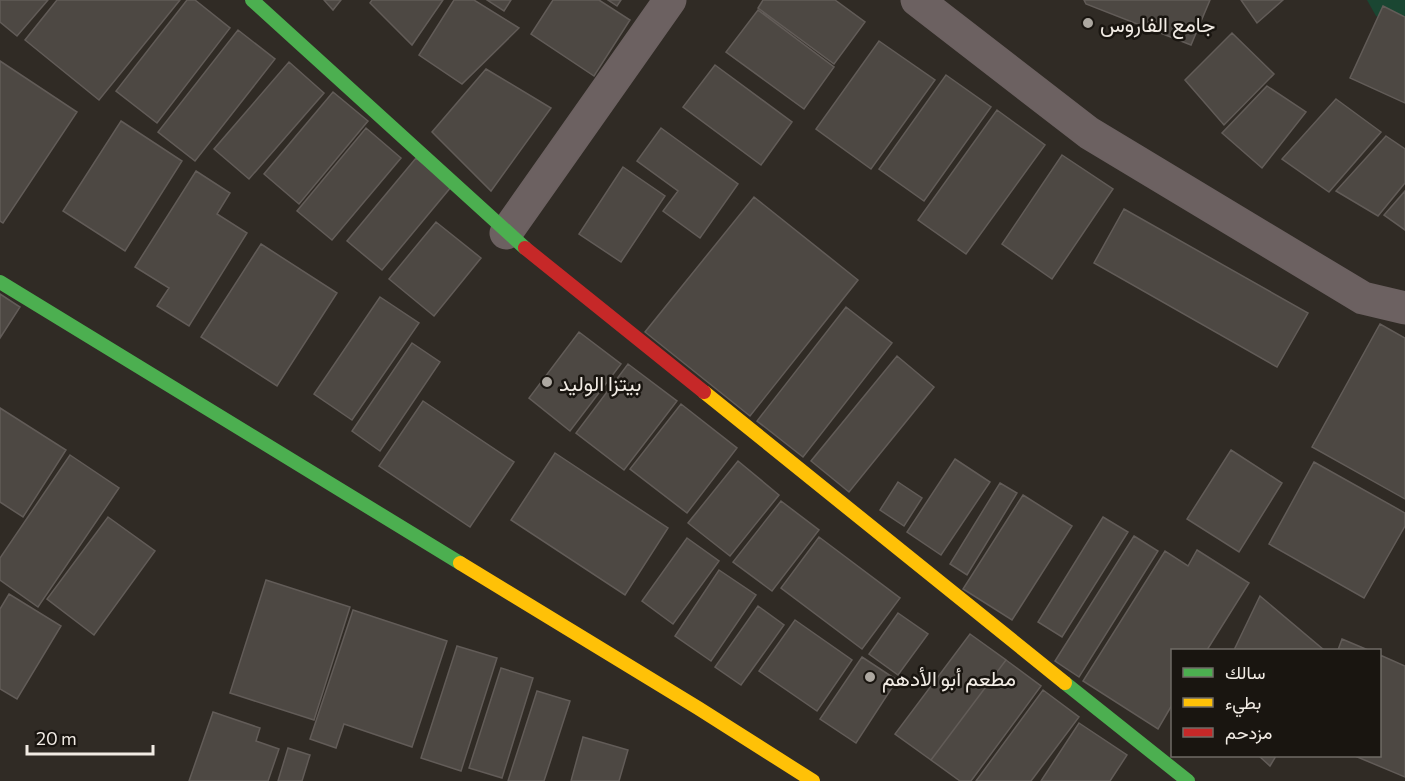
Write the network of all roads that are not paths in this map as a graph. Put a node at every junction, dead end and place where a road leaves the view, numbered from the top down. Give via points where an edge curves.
1 (252, 0) edge
2 (669, 0) edge
3 (917, 0) edge
4 (506, 233) junction
5 (0, 282) edge
6 (1405, 308) edge
7 (813, 781) edge
8 (1188, 781) edge

1 - 4 street
2 - 4 street
3 - 6 street via 1089,133 1363,298
4 - 8 street
5 - 7 street

